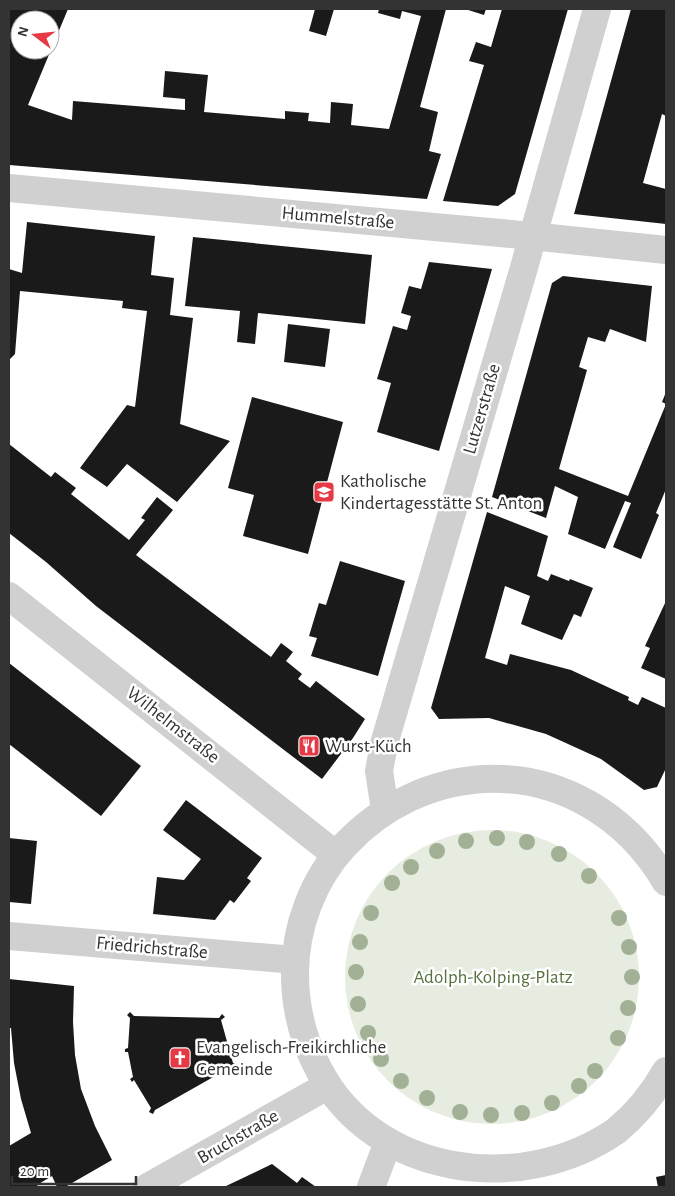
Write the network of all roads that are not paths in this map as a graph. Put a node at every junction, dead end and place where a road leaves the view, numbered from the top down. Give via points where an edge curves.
1 (597, 9) edge
2 (9, 188) edge
3 (533, 236) junction
4 (666, 250) edge
5 (9, 596) edge
6 (384, 810) junction
7 (336, 855) junction
8 (663, 864) edge
9 (9, 936) edge
10 (295, 960) junction
11 (663, 1085) edge
12 (327, 1086) junction
13 (387, 1145) junction
14 (148, 1187) edge
15 (371, 1187) edge

1 - 3 street, Lutzerstraße
2 - 3 street, Hummelstraße
3 - 4 street, Hummelstraße
3 - 6 street, Lutzerstraße via 384,744 380,771
5 - 7 street, Wilhelmstraße
6 - 7 street via 359,830
6 - 8 street via 440,785 501,778 531,782 561,790 589,803 615,820
7 - 10 street via 313,892 305,912
9 - 10 street, Friedrichstraße
10 - 12 street via 295,993 301,1026
11 - 13 street via 615,1132 590,1149 533,1171 503,1175 465,1172 414,1159
12 - 13 street via 354,1118
12 - 14 street, Bruchstraße
13 - 15 street

